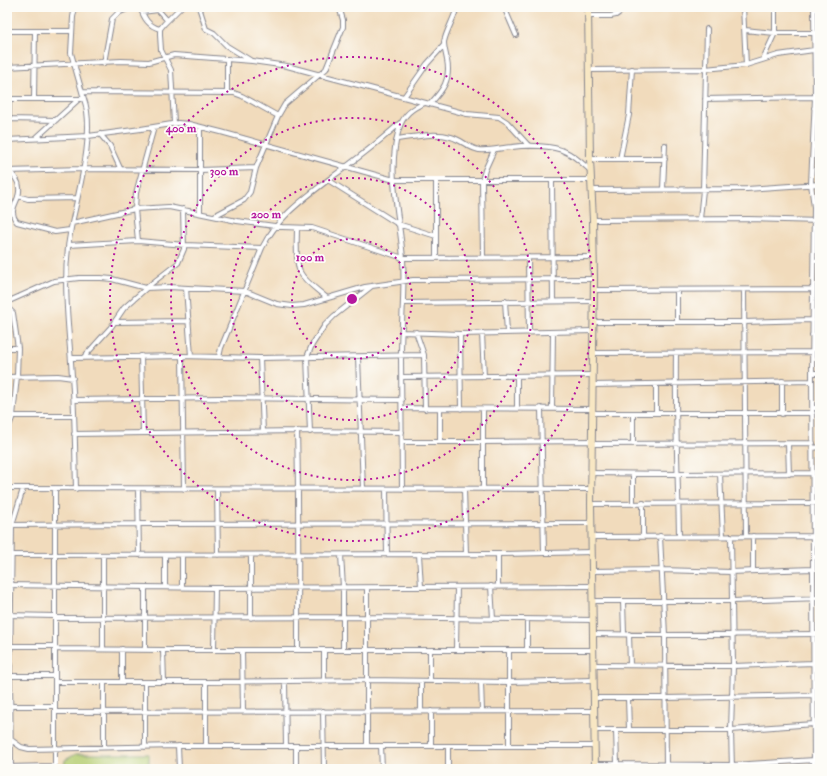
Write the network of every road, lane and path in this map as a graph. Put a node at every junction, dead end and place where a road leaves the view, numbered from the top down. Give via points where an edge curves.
1 (75, 7) edge
2 (132, 7) edge
3 (181, 7) edge
4 (199, 7) edge
5 (339, 7) edge
6 (457, 7) edge
7 (504, 7) edge
8 (588, 7) edge
9 (627, 7) edge
10 (744, 7) edge
11 (775, 7) edge
12 (814, 7) edge
13 (158, 8) edge
14 (141, 9) edge
15 (588, 16) junction
16 (167, 20) junction
17 (707, 29) dead end
18 (160, 30) junction
19 (745, 30) junction
20 (7, 31) edge
21 (36, 31) junction
22 (72, 31) junction
23 (775, 33) junction
24 (814, 33) junction
25 (820, 33) edge
26 (516, 35) dead end
27 (444, 45) junction
28 (814, 50) junction
29 (164, 56) junction
30 (227, 59) junction
31 (764, 59) junction
32 (252, 61) junction
33 (104, 63) junction
34 (74, 65) junction
35 (746, 65) junction
36 (7, 67) edge
37 (34, 67) junction
38 (632, 69) junction
39 (705, 69) junction
40 (589, 70) junction
41 (814, 70) junction
42 (820, 70) edge
43 (320, 75) junction
44 (82, 92) junction
45 (172, 92) junction
46 (227, 92) junction
47 (404, 97) junction
48 (815, 97) junction
49 (8, 99) edge
50 (34, 99) junction
51 (81, 99) junction
52 (704, 99) junction
53 (428, 103) junction
54 (814, 108) junction
55 (820, 108) edge
56 (278, 116) junction
57 (9, 119) junction
58 (57, 120) junction
59 (402, 121) junction
60 (174, 123) junction
61 (154, 127) junction
62 (200, 127) junction
63 (100, 134) junction
64 (88, 136) junction
65 (36, 138) junction
66 (8, 140) edge
67 (397, 140) junction
68 (266, 144) junction
69 (665, 145) dead end
70 (529, 146) junction
71 (813, 147) junction
72 (820, 147) edge
73 (494, 150) junction
74 (590, 159) junction
75 (620, 159) junction
76 (664, 159) junction
77 (347, 166) junction
78 (120, 168) junction
79 (256, 168) junction
80 (83, 169) junction
81 (144, 169) junction
82 (200, 170) junction
83 (8, 171) edge
84 (591, 171) junction
85 (328, 180) junction
86 (394, 180) junction
87 (436, 180) junction
88 (482, 180) junction
89 (552, 180) junction
90 (591, 180) junction
91 (811, 184) junction
92 (820, 184) edge
93 (663, 189) junction
94 (592, 190) junction
95 (703, 190) junction
96 (18, 196) junction
97 (77, 198) junction
98 (135, 209) junction
99 (183, 209) junction
100 (200, 213) junction
101 (213, 216) junction
102 (593, 220) junction
103 (700, 220) junction
104 (814, 220) junction
105 (820, 221) edge
106 (72, 223) junction
107 (398, 224) junction
108 (275, 226) junction
109 (297, 228) junction
110 (70, 230) junction
111 (436, 236) junction
112 (138, 241) junction
113 (68, 245) junction
114 (185, 245) junction
115 (262, 248) junction
116 (528, 257) junction
117 (553, 257) junction
118 (594, 257) junction
119 (403, 258) junction
120 (436, 258) junction
121 (483, 258) junction
122 (814, 261) junction
123 (820, 261) edge
124 (66, 279) junction
125 (528, 279) junction
126 (553, 279) junction
127 (594, 279) junction
128 (402, 282) junction
129 (372, 286) junction
130 (146, 288) junction
131 (186, 288) junction
132 (813, 289) junction
133 (594, 290) junction
134 (677, 290) junction
135 (744, 290) junction
136 (245, 291) junction
137 (327, 298) junction
138 (813, 298) junction
139 (820, 298) edge
140 (529, 301) junction
141 (553, 301) junction
142 (594, 301) junction
143 (7, 302) edge
144 (505, 302) junction
145 (403, 303) junction
146 (7, 307) edge
147 (812, 320) junction
148 (189, 321) junction
149 (114, 322) junction
150 (594, 322) junction
151 (677, 322) junction
152 (744, 322) junction
153 (594, 331) junction
154 (402, 332) junction
155 (416, 332) junction
156 (507, 332) junction
157 (553, 332) junction
158 (482, 333) junction
159 (529, 333) junction
160 (460, 334) junction
161 (812, 335) junction
162 (820, 335) edge
163 (7, 348) edge
164 (18, 348) junction
165 (744, 352) junction
166 (812, 352) junction
167 (594, 353) junction
168 (676, 353) junction
169 (401, 355) junction
170 (424, 355) junction
171 (141, 356) junction
172 (182, 356) junction
173 (192, 356) junction
174 (358, 356) junction
175 (219, 357) junction
176 (307, 357) junction
177 (71, 358) junction
178 (83, 358) junction
179 (260, 358) junction
180 (812, 373) junction
181 (820, 373) edge
182 (593, 375) junction
183 (17, 376) junction
184 (517, 376) junction
185 (552, 376) junction
186 (7, 377) edge
187 (402, 377) junction
188 (424, 377) junction
189 (461, 377) junction
190 (484, 377) junction
191 (72, 378) junction
192 (782, 381) junction
193 (812, 381) junction
194 (745, 382) junction
195 (656, 384) junction
196 (676, 384) junction
197 (593, 385) junction
198 (142, 398) junction
199 (182, 398) junction
200 (261, 398) junction
201 (309, 399) junction
202 (359, 399) junction
203 (74, 400) junction
204 (402, 400) junction
205 (402, 408) junction
206 (517, 408) junction
207 (541, 408) junction
208 (552, 408) junction
209 (813, 408) junction
210 (820, 408) edge
211 (425, 409) junction
212 (440, 409) junction
213 (461, 409) junction
214 (483, 409) junction
215 (592, 411) junction
216 (633, 413) junction
217 (656, 413) junction
218 (676, 413) junction
219 (813, 413) junction
220 (745, 414) junction
221 (782, 414) junction
222 (7, 416) edge
223 (13, 416) junction
224 (74, 416) junction
225 (7, 431) edge
226 (298, 431) junction
227 (263, 432) junction
228 (310, 432) junction
229 (361, 432) junction
230 (402, 432) junction
231 (143, 433) junction
232 (183, 433) junction
233 (74, 434) junction
234 (402, 442) junction
235 (440, 442) junction
236 (482, 442) junction
237 (542, 442) junction
238 (592, 442) junction
239 (633, 444) junction
240 (677, 444) junction
241 (745, 444) junction
242 (788, 444) junction
243 (813, 445) junction
244 (820, 447) edge
245 (591, 473) junction
246 (813, 473) junction
247 (633, 474) junction
248 (678, 474) junction
249 (720, 474) junction
250 (745, 474) junction
251 (789, 474) junction
252 (813, 483) junction
253 (820, 483) edge
254 (7, 488) edge
255 (23, 488) junction
256 (55, 489) junction
257 (76, 489) junction
258 (138, 489) junction
259 (184, 489) junction
260 (217, 489) junction
261 (299, 489) junction
262 (363, 489) junction
263 (386, 489) junction
264 (402, 489) junction
265 (464, 489) junction
266 (483, 489) junction
267 (591, 489) junction
268 (543, 490) junction
269 (813, 502) junction
270 (820, 502) edge
271 (633, 503) junction
272 (644, 503) junction
273 (678, 503) junction
274 (722, 503) junction
275 (591, 504) junction
276 (745, 504) junction
277 (813, 519) junction
278 (820, 519) edge
279 (298, 523) junction
280 (591, 523) junction
281 (139, 524) junction
282 (217, 524) junction
283 (387, 524) junction
284 (465, 524) junction
285 (544, 524) junction
286 (10, 525) edge
287 (55, 525) junction
288 (643, 536) junction
289 (660, 536) junction
290 (678, 536) junction
291 (723, 536) junction
292 (731, 536) junction
293 (746, 536) junction
294 (752, 536) junction
295 (813, 536) junction
296 (592, 537) junction
297 (592, 552) junction
298 (297, 554) junction
299 (341, 554) junction
300 (387, 554) junction
301 (419, 554) junction
302 (466, 554) junction
303 (498, 554) junction
304 (544, 554) junction
305 (9, 555) edge
306 (54, 555) junction
307 (103, 555) junction
308 (139, 555) junction
309 (165, 555) junction
310 (182, 555) junction
311 (218, 555) junction
312 (251, 555) junction
313 (813, 557) junction
314 (820, 557) edge
315 (813, 569) junction
316 (661, 570) junction
317 (592, 571) junction
318 (753, 571) junction
319 (731, 572) junction
320 (9, 585) edge
321 (55, 586) junction
322 (491, 586) junction
323 (498, 586) junction
324 (593, 586) junction
325 (103, 587) junction
326 (145, 587) junction
327 (165, 587) junction
328 (182, 587) junction
329 (252, 587) junction
330 (298, 587) junction
331 (343, 587) junction
332 (421, 587) junction
333 (457, 587) junction
334 (215, 588) junction
335 (367, 588) junction
336 (812, 598) junction
337 (820, 598) edge
338 (592, 601) junction
339 (623, 601) junction
340 (732, 601) junction
341 (663, 602) junction
342 (9, 615) edge
343 (55, 617) junction
344 (343, 617) junction
345 (367, 617) junction
346 (103, 618) junction
347 (145, 618) junction
348 (214, 618) junction
349 (251, 618) junction
350 (298, 618) junction
351 (457, 619) junction
352 (493, 619) junction
353 (527, 620) junction
354 (593, 620) junction
355 (593, 634) junction
356 (624, 634) junction
357 (629, 634) junction
358 (732, 634) junction
359 (813, 634) junction
360 (820, 634) edge
361 (666, 635) junction
362 (9, 646) edge
363 (55, 648) junction
364 (103, 649) junction
365 (456, 649) junction
366 (122, 650) junction
367 (145, 650) junction
368 (163, 650) junction
369 (214, 650) junction
370 (242, 650) junction
371 (298, 650) junction
372 (324, 650) junction
373 (342, 650) junction
374 (368, 650) junction
375 (430, 650) junction
376 (509, 650) junction
377 (527, 650) junction
378 (594, 650) junction
379 (814, 663) junction
380 (594, 666) junction
381 (630, 666) junction
382 (665, 666) junction
383 (733, 666) junction
384 (814, 669) junction
385 (820, 669) edge
386 (8, 676) edge
387 (56, 676) junction
388 (368, 680) junction
389 (594, 680) junction
390 (324, 681) junction
391 (421, 681) junction
392 (430, 681) junction
393 (56, 682) junction
394 (104, 682) junction
395 (122, 682) junction
396 (145, 682) junction
397 (164, 682) junction
398 (206, 682) junction
399 (242, 682) junction
400 (285, 682) junction
401 (481, 682) junction
402 (509, 682) junction
403 (813, 695) junction
404 (732, 697) junction
405 (594, 698) junction
406 (628, 698) junction
407 (666, 698) junction
408 (9, 706) edge
409 (55, 706) junction
410 (813, 706) junction
411 (820, 706) edge
412 (206, 711) junction
413 (243, 711) junction
414 (285, 711) junction
415 (323, 711) junction
416 (367, 711) junction
417 (421, 711) junction
418 (431, 711) junction
419 (482, 711) junction
420 (509, 711) junction
421 (594, 711) junction
422 (56, 712) junction
423 (103, 712) junction
424 (145, 712) junction
425 (814, 724) junction
426 (594, 730) junction
427 (616, 730) junction
428 (629, 730) junction
429 (666, 730) junction
430 (731, 730) junction
431 (9, 739) edge
432 (815, 742) junction
433 (820, 742) edge
434 (509, 745) junction
435 (145, 746) junction
436 (178, 746) junction
437 (206, 746) junction
438 (286, 746) junction
439 (296, 746) junction
440 (324, 746) junction
441 (367, 746) junction
442 (381, 746) junction
443 (431, 746) junction
444 (448, 746) junction
445 (595, 746) junction
446 (104, 747) junction
447 (55, 749) junction
448 (815, 760) junction
449 (771, 763) junction
450 (617, 764) junction
451 (595, 766) edge
452 (632, 766) edge
453 (666, 767) edge
454 (732, 767) edge
455 (10, 768) edge
456 (55, 768) edge
457 (179, 769) edge
458 (296, 769) edge
459 (324, 769) edge
460 (382, 769) edge
461 (448, 769) edge
462 (771, 769) edge
463 (814, 769) edge

1 - 22 street
2 - 33 street via 118,13 112,19
3 - 16 street
4 - 32 street via 206,29
5 - 43 street via 343,20 342,31 329,65
6 - 27 street
7 - 26 street
8 - 15 street
9 - 15 street via 611,16
10 - 19 street
11 - 23 street
12 - 24 street
13 - 14 street
13 - 16 street
14 - 18 street via 149,24
15 - 40 street
16 - 18 street
17 - 39 street
18 - 29 street via 160,46
19 - 23 street
19 - 35 street
20 - 21 street
21 - 22 street
21 - 37 street
22 - 34 street via 71,53
23 - 24 street
23 - 31 street
24 - 25 street
24 - 28 street
27 - 47 street
27 - 53 street via 448,79
28 - 31 street
28 - 41 street
29 - 30 street
29 - 33 street via 149,62
29 - 45 street via 171,70
30 - 32 street
30 - 46 street
31 - 35 street
32 - 43 street via 287,66
33 - 34 street
34 - 37 street
34 - 44 street
35 - 39 street
36 - 37 street
37 - 50 street
38 - 39 street
38 - 40 street
38 - 75 street via 629,115
39 - 52 street
40 - 74 street
41 - 42 street
41 - 48 street
43 - 47 street
43 - 56 street via 289,99
44 - 45 street
44 - 51 street
45 - 46 street
45 - 60 street
46 - 56 street via 238,94
47 - 53 street
48 - 52 street
48 - 54 street
49 - 50 street
49 - 57 street
50 - 51 street
51 - 58 street
51 - 64 street via 88,118
52 - 95 street
53 - 59 street via 412,109
53 - 70 street via 474,116 503,119
54 - 55 street
54 - 71 street
56 - 68 street
57 - 58 street
57 - 66 street
58 - 65 street
59 - 67 street
59 - 77 street
60 - 61 street
60 - 62 street
61 - 63 street
61 - 81 street
62 - 68 street
62 - 82 street
63 - 64 street
63 - 78 street via 110,146
64 - 65 street
64 - 80 street
65 - 66 street
67 - 73 street via 442,135 457,139 474,149
67 - 86 street
68 - 77 street
68 - 79 street
69 - 76 street
70 - 73 street
70 - 84 street via 556,148 568,152
71 - 72 street
71 - 91 street
73 - 88 street
74 - 75 street
74 - 84 street
75 - 76 street
76 - 93 street
77 - 85 street
77 - 86 street
78 - 80 street
78 - 81 street
79 - 82 street
79 - 101 street via 250,192 244,200
80 - 83 street
80 - 97 street
81 - 82 street
81 - 98 street via 136,194
82 - 100 street
83 - 96 street via 18,183
84 - 90 street
85 - 107 street
85 - 108 street via 299,202
86 - 87 street
86 - 107 street
87 - 88 street
87 - 111 street
88 - 89 street
88 - 121 street
89 - 90 street
89 - 117 street
90 - 94 street
91 - 92 street
91 - 95 street
91 - 104 street
93 - 94 street
93 - 95 street
94 - 102 street
95 - 103 street
96 - 97 street via 33,199
96 - 110 street via 12,211 16,222 55,232
97 - 106 street
98 - 99 street via 160,206
98 - 106 street
98 - 112 street
99 - 100 street
99 - 114 street
100 - 101 street
101 - 108 street
102 - 103 street
102 - 118 street
103 - 104 street
104 - 105 street
104 - 122 street
106 - 110 street
107 - 111 street
107 - 119 street
108 - 109 street
108 - 115 street
109 - 119 street via 320,230
109 - 137 street via 300,272
110 - 113 street
111 - 120 street
112 - 113 street
112 - 114 street
113 - 124 street
114 - 115 street
114 - 130 street via 178,263
115 - 136 street
116 - 117 street
116 - 121 street
116 - 125 street
117 - 118 street
117 - 126 street
118 - 127 street
119 - 120 street
119 - 128 street
120 - 121 street
122 - 123 street
122 - 132 street
124 - 130 street via 112,279
124 - 143 street via 54,281
124 - 177 street
125 - 126 street
125 - 128 street
125 - 140 street
126 - 127 street
126 - 141 street
127 - 133 street
128 - 129 street
128 - 145 street
129 - 137 street
129 - 176 street via 325,325
130 - 131 street
130 - 149 street via 124,308
131 - 136 street
131 - 148 street
132 - 135 street
132 - 138 street
133 - 134 street
133 - 142 street
134 - 135 street
134 - 151 street
135 - 152 street
136 - 137 street via 285,306 298,306
136 - 175 street
138 - 139 street
138 - 147 street
140 - 141 street
140 - 144 street
140 - 159 street
141 - 142 street
142 - 150 street
144 - 145 street
144 - 156 street
145 - 154 street
146 - 164 street via 13,314
147 - 152 street
147 - 161 street
148 - 149 street
148 - 173 street
149 - 178 street
150 - 151 street
150 - 153 street
151 - 152 street
152 - 165 street
153 - 157 street
153 - 167 street
154 - 155 street
154 - 169 street
155 - 160 street
155 - 170 street
156 - 158 street
156 - 159 street
157 - 159 street
157 - 185 street
158 - 160 street
158 - 190 street
160 - 189 street
161 - 162 street
161 - 166 street
163 - 164 street
164 - 183 street
165 - 166 street
165 - 168 street
165 - 194 street
166 - 180 street
167 - 168 street
167 - 182 street
168 - 196 street
169 - 170 street
169 - 174 street
169 - 187 street
170 - 188 street
171 - 172 street
171 - 178 street
171 - 198 street
172 - 173 street
172 - 199 street
173 - 175 street
174 - 176 street
174 - 202 street
175 - 179 street
176 - 179 street
176 - 201 street
177 - 178 street
177 - 191 street
179 - 200 street
180 - 181 street
180 - 193 street
182 - 185 street
182 - 197 street
183 - 186 street
183 - 191 street
183 - 223 street
184 - 185 street
184 - 190 street
184 - 206 street
185 - 208 street
187 - 188 street
187 - 204 street
188 - 189 street
188 - 211 street
189 - 190 street
189 - 213 street
191 - 203 street
192 - 193 street
192 - 194 street
192 - 221 street
193 - 209 street
194 - 196 street
194 - 220 street
195 - 196 street
195 - 197 street
195 - 217 street
196 - 218 street
197 - 215 street
198 - 199 street
198 - 203 street
198 - 231 street
199 - 200 street
199 - 232 street
200 - 201 street
200 - 227 street
201 - 202 street
201 - 228 street
202 - 204 street
202 - 229 street
203 - 224 street
204 - 205 street
205 - 211 street
205 - 230 street
206 - 207 street
206 - 214 street
207 - 208 street
207 - 237 street
208 - 215 street
209 - 210 street
209 - 219 street
211 - 212 street
212 - 213 street
212 - 235 street
213 - 214 street
214 - 236 street
215 - 216 street
215 - 238 street
216 - 217 street
216 - 239 street
217 - 218 street
218 - 220 street
218 - 240 street
219 - 221 street
219 - 243 street
220 - 221 street
220 - 241 street
222 - 223 street
223 - 224 street
223 - 225 street
224 - 233 street
226 - 227 street
226 - 228 street
226 - 261 street
227 - 232 street
228 - 229 street
229 - 230 street
229 - 262 street
230 - 234 street
231 - 232 street
231 - 233 street
232 - 259 street
233 - 257 street
234 - 235 street
234 - 264 street
235 - 236 street
236 - 237 street
236 - 266 street
237 - 238 street
237 - 268 street
238 - 239 street
238 - 245 street
239 - 240 street
240 - 241 street
240 - 248 street
241 - 242 street
241 - 250 street
242 - 243 street
242 - 251 street
243 - 244 street
243 - 246 street
245 - 247 street
245 - 267 street
246 - 251 street
246 - 252 street
247 - 248 street
247 - 271 street
248 - 249 street
248 - 273 street
249 - 250 street
249 - 274 street
250 - 251 street
250 - 276 street
252 - 253 street
252 - 269 street
254 - 255 street
255 - 256 street
255 - 286 street
256 - 257 street
256 - 287 street
257 - 258 street
258 - 259 street
258 - 281 street
259 - 260 street
260 - 261 street
260 - 282 street
261 - 262 street
261 - 279 street
262 - 263 street
263 - 264 street
263 - 283 street
264 - 265 street
265 - 266 street
265 - 284 street
266 - 268 street
267 - 268 street
267 - 275 street
268 - 285 street
269 - 270 street
269 - 276 street
269 - 277 street
271 - 272 street
271 - 275 street
272 - 273 street
272 - 288 street
273 - 274 street
273 - 290 street
274 - 276 street
274 - 291 street
275 - 280 street
276 - 293 street
277 - 278 street
277 - 295 street
279 - 282 street
279 - 283 street
279 - 298 street
280 - 285 street
280 - 296 street
281 - 282 street
281 - 287 street
281 - 308 street
282 - 311 street
283 - 284 street
283 - 300 street
284 - 285 street
284 - 302 street
285 - 304 street
286 - 287 street
286 - 305 street
287 - 306 street
288 - 289 street
288 - 296 street
289 - 290 street
289 - 316 street
290 - 291 street
291 - 292 street
292 - 293 street
292 - 319 street
293 - 294 street
294 - 295 street
294 - 318 street
295 - 313 street
296 - 297 street
297 - 304 street
297 - 317 street
298 - 299 street
298 - 312 street
298 - 330 street
299 - 300 street
299 - 331 street
300 - 301 street
301 - 302 street
301 - 332 street
302 - 303 street
303 - 304 street
303 - 323 street
305 - 306 street
305 - 320 street
306 - 307 street
306 - 321 street
307 - 308 street
307 - 325 street
308 - 309 street
309 - 310 street
309 - 327 street
310 - 311 street
310 - 328 street
311 - 312 street
312 - 329 street
313 - 314 street
313 - 315 street
315 - 318 street
315 - 336 street
316 - 317 street
316 - 319 street
316 - 341 street
317 - 324 street
318 - 319 street
319 - 340 street
320 - 321 street
320 - 342 street
321 - 325 street
321 - 343 street
322 - 323 street
322 - 333 street
322 - 352 street
323 - 324 street
324 - 338 street
325 - 326 street
325 - 346 street
326 - 327 street
326 - 347 street
327 - 328 street
328 - 334 street
329 - 330 street
329 - 334 street
329 - 349 street
330 - 331 street
330 - 350 street
331 - 335 street
331 - 344 street
332 - 333 street
332 - 335 street
333 - 351 street
334 - 348 street
335 - 345 street
336 - 337 street
336 - 340 street
336 - 359 street
338 - 339 street
338 - 354 street
339 - 341 street
339 - 356 street
340 - 341 street
340 - 358 street
341 - 361 street
342 - 343 street
342 - 362 street
343 - 346 street
343 - 363 street
344 - 345 street
344 - 350 street
344 - 373 street
345 - 351 street
345 - 374 street
346 - 347 street
346 - 364 street
347 - 348 street
347 - 367 street
348 - 349 street
348 - 369 street
349 - 350 street
350 - 371 street
351 - 352 street
351 - 365 street
352 - 353 street
353 - 354 street
353 - 377 street
354 - 355 street
355 - 356 street
355 - 378 street
356 - 357 street
357 - 361 street
357 - 381 street
358 - 359 street
358 - 361 street
358 - 383 street
359 - 360 street
359 - 379 street
361 - 382 street
362 - 363 street
362 - 386 street
363 - 364 street
363 - 387 street
364 - 366 street
365 - 375 street
365 - 376 street
366 - 367 street
366 - 395 street
367 - 368 street
368 - 369 street
368 - 397 street
369 - 370 street
370 - 371 street
370 - 399 street
371 - 372 street
372 - 373 street
372 - 390 street
373 - 374 street
374 - 375 street
374 - 388 street
375 - 392 street
376 - 377 street
376 - 402 street
377 - 378 street
378 - 380 street
379 - 383 street
379 - 384 street
380 - 381 street
380 - 389 street
381 - 382 street
382 - 383 street
382 - 407 street
383 - 404 street
384 - 385 street
384 - 403 street
386 - 387 street
386 - 408 street
387 - 393 street
388 - 390 street
388 - 391 street
388 - 416 street
389 - 402 street
389 - 405 street
390 - 400 street
391 - 392 street
391 - 417 street
392 - 401 street
393 - 394 street
393 - 409 street
394 - 395 street
394 - 423 street
395 - 396 street
396 - 397 street
396 - 424 street
397 - 398 street
398 - 399 street
398 - 412 street
399 - 400 street
399 - 413 street
400 - 414 street
401 - 402 street
401 - 419 street
402 - 420 street
403 - 404 street
403 - 410 street
404 - 407 street
404 - 430 street
405 - 406 street
405 - 421 street
406 - 407 street
406 - 428 street
407 - 429 street
408 - 409 street
408 - 431 street
409 - 422 street
410 - 411 street
410 - 425 street
412 - 413 street
412 - 424 street
412 - 437 street
413 - 414 street
414 - 415 street
414 - 438 street
415 - 416 street
415 - 440 street
416 - 417 street
416 - 441 street
417 - 418 street
418 - 419 street
418 - 443 street
419 - 420 street
420 - 421 street
420 - 434 street
421 - 426 street
422 - 423 street
422 - 447 street
423 - 424 street
423 - 446 street
424 - 435 street
425 - 430 street
425 - 432 street
426 - 427 street
426 - 445 street
427 - 428 street
427 - 450 street
428 - 429 street
429 - 430 street
429 - 453 street
430 - 454 street
431 - 447 street via 25,748
431 - 455 street
432 - 433 street
432 - 448 street
434 - 444 street
434 - 445 street
435 - 436 street
435 - 446 street
436 - 437 street
436 - 457 street
437 - 438 street
438 - 439 street
439 - 440 street
439 - 458 street
440 - 441 street
440 - 459 street
441 - 442 street
442 - 443 street
442 - 460 street
443 - 444 street
444 - 461 street
445 - 451 street
446 - 447 street
447 - 456 street
448 - 449 street
448 - 463 street
449 - 454 street
449 - 462 street
450 - 451 street
450 - 452 street
452 - 453 street
453 - 454 street
455 - 456 street

